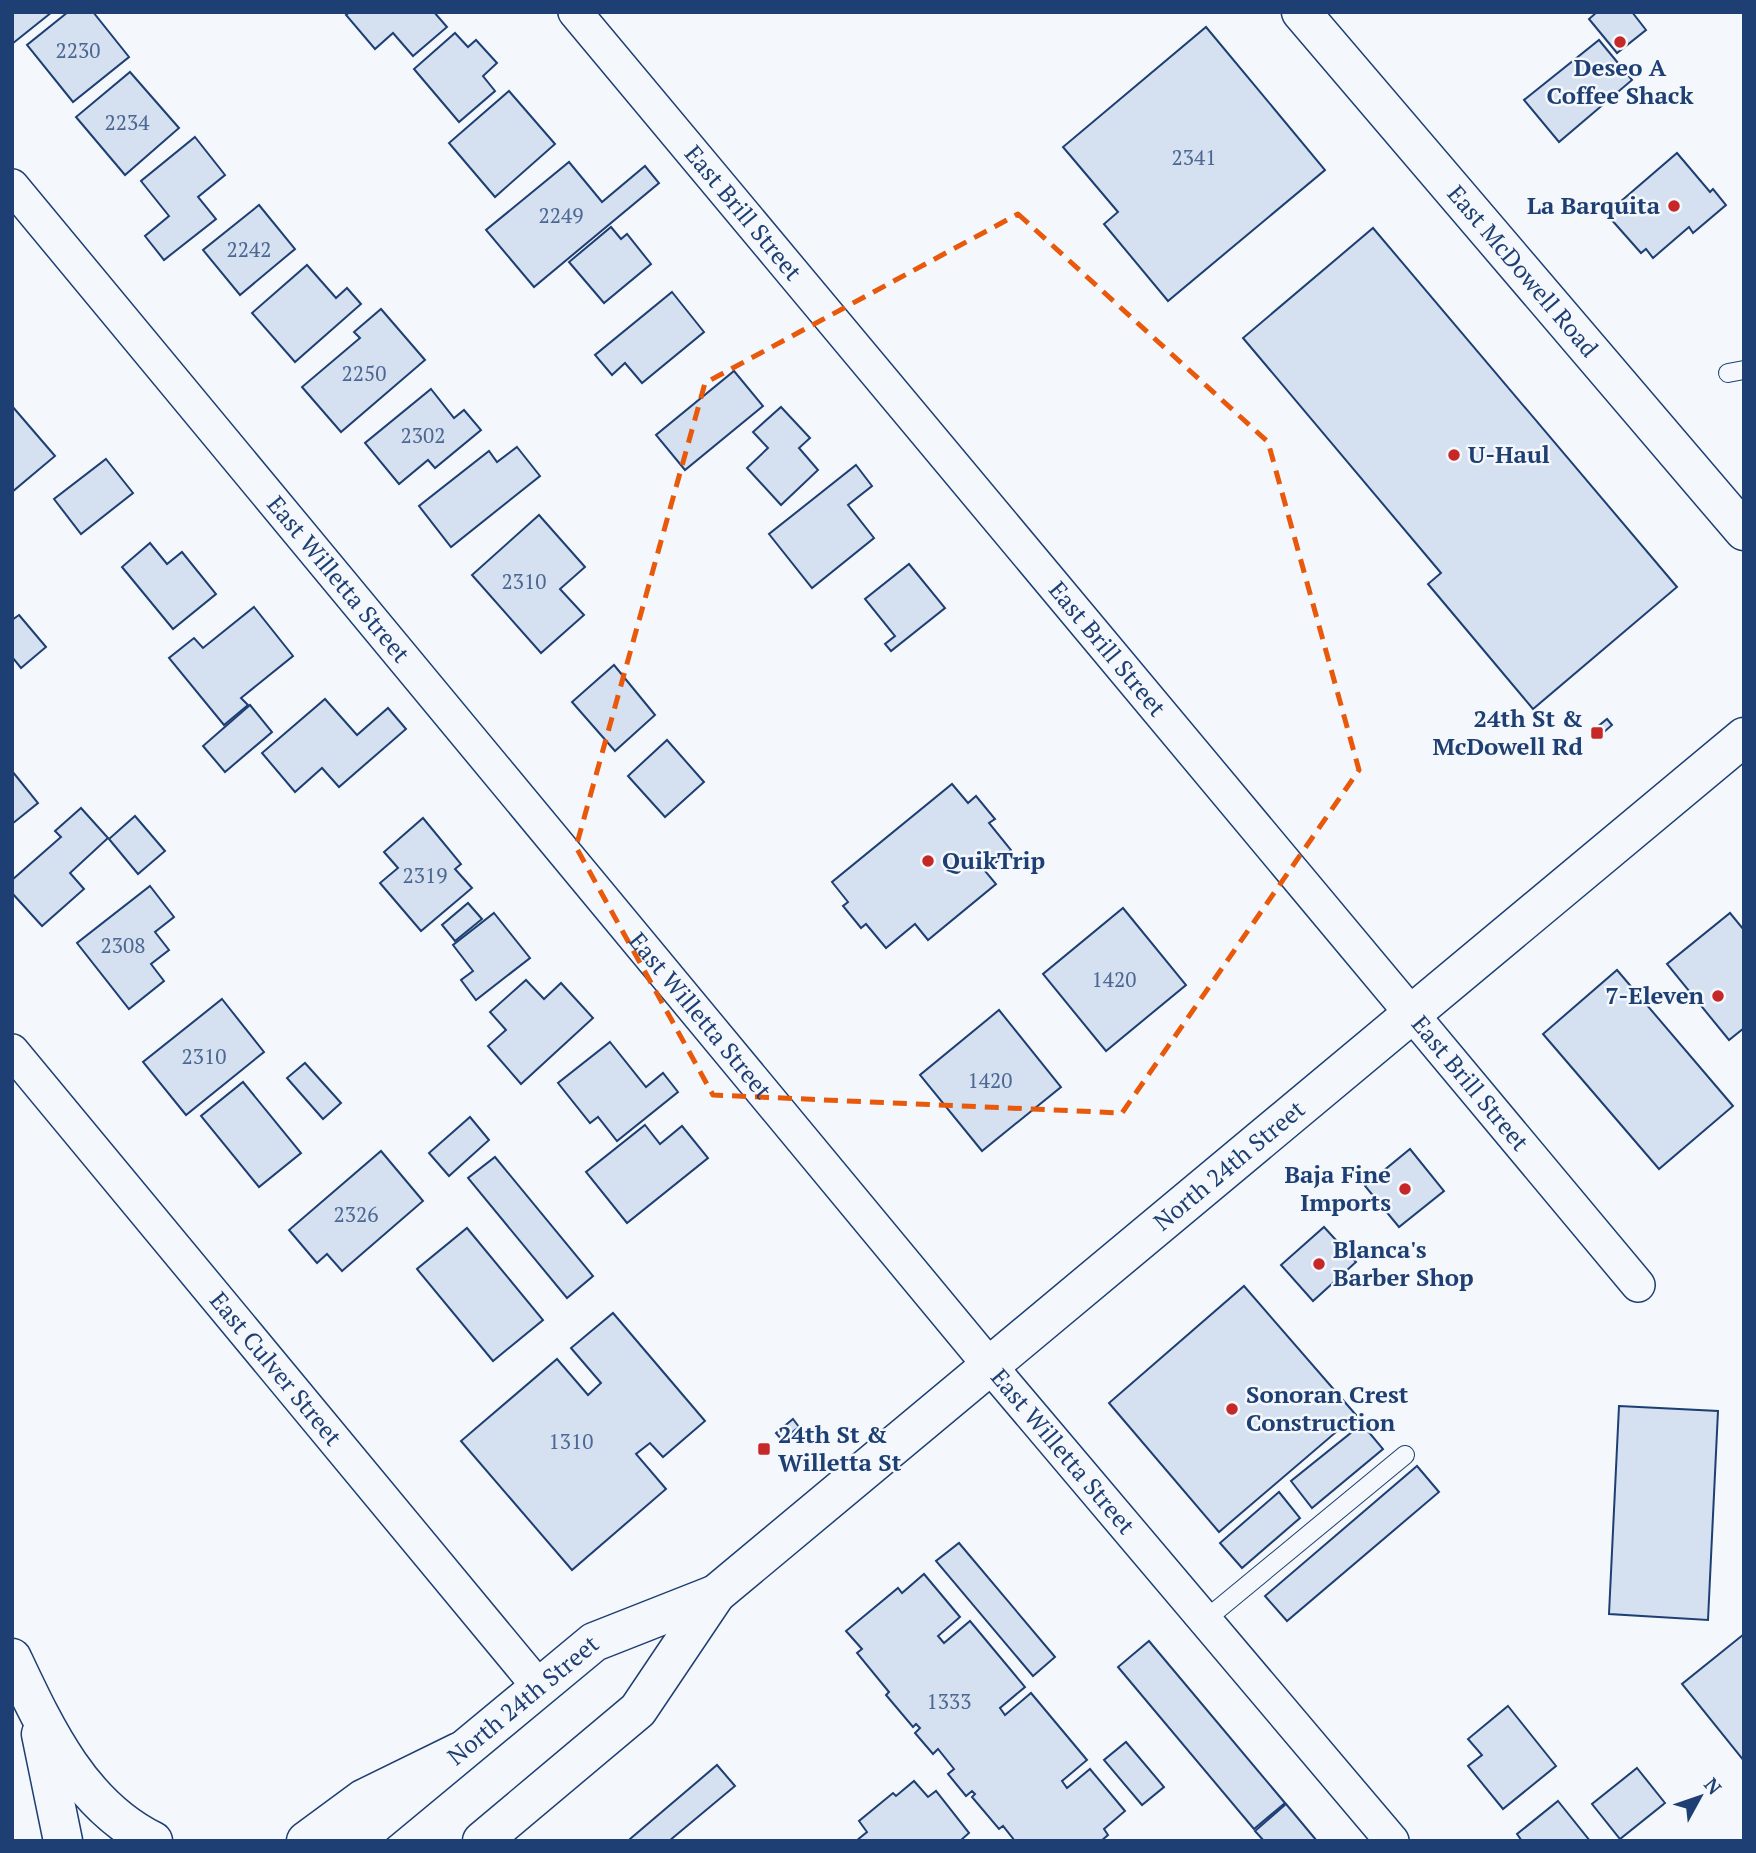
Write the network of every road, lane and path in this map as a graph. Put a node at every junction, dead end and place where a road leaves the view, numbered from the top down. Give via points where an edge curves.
1 (575, 12) edge
2 (1301, 12) edge
3 (12, 186) edge
4 (1744, 530) edge
5 (1744, 737) edge
6 (1411, 1014) junction
7 (12, 1051) edge
8 (1638, 1285) dead end
9 (989, 1366) junction
10 (1405, 1455) dead end
11 (716, 1594) junction
12 (1205, 1620) junction
13 (12, 1658) edge
14 (539, 1687) junction
15 (37, 1711) junction
16 (458, 1752) junction
17 (63, 1841) edge
18 (153, 1841) edge
19 (306, 1841) edge
20 (354, 1841) edge
21 (482, 1841) edge
22 (1392, 1841) edge

1 - 6 street, East Brill Street
2 - 4 main road, East McDowell Road
3 - 9 street, East Willetta Street
5 - 6 main road, North 24th Street
6 - 8 street, East Brill Street
6 - 9 main road, North 24th Street
7 - 14 street, East Culver Street
9 - 11 main road, North 24th Street
9 - 12 street, East Willetta Street
10 - 12 lane
11 - 14 main road, North 24th Street via 594,1642
11 - 21 main road, North 24th Street via 638,1710
12 - 22 street, East Willetta Street
13 - 15 main road
14 - 16 main road, North 24th Street
15 - 17 main road
15 - 18 main road via 68,1763 103,1807
16 - 19 main road via 363,1799
16 - 20 main road, North 24th Street

